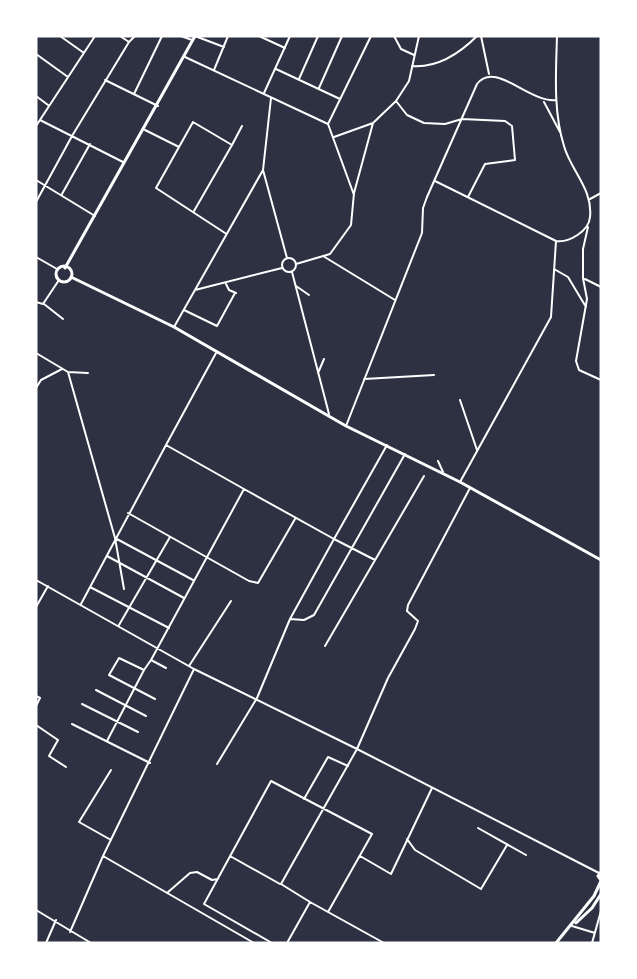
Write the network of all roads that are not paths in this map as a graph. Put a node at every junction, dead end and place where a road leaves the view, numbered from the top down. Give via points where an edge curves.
1 (60, 36) edge
2 (95, 36) edge
3 (120, 36) edge
4 (135, 36) edge
5 (162, 36) edge
6 (181, 36) edge
7 (228, 36) edge
8 (259, 36) edge
9 (290, 36) edge
10 (318, 36) edge
11 (342, 36) edge
12 (371, 36) edge
13 (394, 36) edge
14 (419, 36) edge
15 (479, 36) edge
16 (556, 36) edge
17 (195, 38) edge
18 (129, 42) junction
19 (224, 47) junction
20 (285, 48) junction
21 (84, 53) junction
22 (36, 54) edge
23 (414, 55) junction
24 (185, 57) junction
25 (412, 66) junction
26 (276, 69) junction
27 (214, 70) junction
28 (489, 75) junction
29 (68, 77) junction
30 (299, 79) junction
31 (105, 80) junction
32 (319, 88) junction
33 (264, 93) junction
34 (134, 94) junction
35 (36, 96) edge
36 (271, 98) junction
37 (340, 99) junction
38 (556, 100) junction
39 (396, 101) junction
40 (544, 102) junction
41 (49, 105) junction
42 (158, 106) junction
43 (462, 119) junction
44 (40, 120) junction
45 (373, 123) junction
46 (328, 124) junction
47 (36, 126) edge
48 (242, 126) dead end
49 (145, 130) junction
50 (561, 134) junction
51 (72, 136) junction
52 (334, 137) junction
53 (90, 144) junction
54 (232, 145) junction
55 (179, 147) junction
56 (125, 163) junction
57 (263, 170) junction
58 (36, 180) edge
59 (435, 181) junction
60 (45, 186) junction
61 (601, 193) edge
62 (62, 194) junction
63 (354, 195) junction
64 (468, 197) junction
65 (590, 199) junction
66 (36, 202) edge
67 (194, 211) junction
68 (95, 216) junction
69 (589, 225) junction
70 (225, 233) junction
71 (556, 241) junction
72 (561, 242) junction
73 (556, 247) junction
74 (323, 256) junction
75 (36, 257) edge
76 (286, 258) junction
77 (296, 264) junction
78 (65, 268) junction
79 (282, 268) junction
80 (57, 269) junction
81 (554, 269) junction
82 (292, 272) junction
83 (71, 277) junction
84 (584, 278) junction
85 (59, 280) junction
86 (225, 283) junction
87 (295, 285) junction
88 (601, 287) edge
89 (195, 290) junction
90 (309, 295) dead end
91 (395, 300) junction
92 (36, 302) edge
93 (44, 304) junction
94 (586, 308) junction
95 (184, 310) junction
96 (63, 319) dead end
97 (174, 327) junction
98 (216, 352) junction
99 (36, 353) edge
100 (324, 359) dead end
101 (63, 369) junction
102 (68, 372) junction
103 (88, 373) dead end
104 (318, 373) junction
105 (434, 375) dead end
106 (364, 379) junction
107 (601, 380) edge
108 (36, 388) edge
109 (460, 400) dead end
110 (329, 414) junction
111 (346, 426) junction
112 (166, 445) junction
113 (387, 446) junction
114 (477, 450) junction
115 (405, 454) junction
116 (438, 461) dead end
117 (443, 474) junction
118 (424, 476) dead end
119 (460, 482) junction
120 (470, 488) junction
121 (244, 489) junction
122 (128, 513) junction
123 (295, 518) junction
124 (170, 536) junction
125 (115, 538) junction
126 (334, 539) junction
127 (352, 548) junction
128 (107, 556) junction
129 (206, 557) junction
130 (156, 559) junction
131 (375, 560) junction
132 (601, 560) edge
133 (120, 563) junction
134 (146, 577) junction
135 (36, 580) edge
136 (193, 580) junction
137 (48, 586) junction
138 (90, 587) junction
139 (124, 589) dead end
140 (36, 593) edge
141 (42, 597) junction
142 (184, 598) junction
143 (231, 601) dead end
144 (81, 604) junction
145 (36, 607) edge
146 (129, 608) junction
147 (290, 619) junction
148 (119, 625) junction
149 (169, 628) junction
150 (325, 646) dead end
151 (158, 648) junction
152 (151, 660) junction
153 (189, 666) junction
154 (166, 668) dead end
155 (194, 669) junction
156 (144, 670) junction
157 (134, 689) junction
158 (96, 690) dead end
159 (36, 696) edge
160 (155, 699) dead end
161 (257, 699) junction
162 (82, 704) dead end
163 (36, 706) edge
164 (125, 706) junction
165 (146, 716) dead end
166 (117, 722) junction
167 (72, 724) dead end
168 (36, 725) edge
169 (138, 732) dead end
170 (107, 741) junction
171 (357, 749) junction
172 (150, 763) junction
173 (217, 764) dead end
174 (348, 766) junction
175 (66, 767) dead end
176 (111, 770) dead end
177 (432, 788) junction
178 (304, 799) junction
179 (323, 809) junction
180 (478, 828) dead end
181 (407, 839) junction
182 (111, 840) junction
183 (507, 845) junction
184 (526, 855) dead end
185 (103, 856) junction
186 (230, 856) junction
187 (360, 856) junction
188 (600, 873) edge
189 (218, 879) junction
190 (601, 880) edge
191 (281, 884) junction
192 (167, 893) junction
193 (601, 894) edge
194 (310, 902) junction
195 (36, 910) edge
196 (601, 911) edge
197 (328, 912) junction
198 (600, 918) edge
199 (56, 920) junction
200 (572, 926) junction
201 (70, 932) junction
202 (595, 933) junction
203 (46, 943) edge
204 (91, 943) edge
205 (254, 943) edge
206 (272, 943) edge
207 (287, 943) edge
208 (384, 943) edge
209 (556, 943) edge
210 (592, 943) edge

1 - 21 street
2 - 21 street
3 - 18 street
4 - 18 street
5 - 34 street
6 - 17 street
7 - 19 street
8 - 20 street
9 - 20 street
10 - 30 street
11 - 32 street
12 - 37 street
13 - 23 street via 401,49
14 - 23 street
15 - 25 street via 429,66
15 - 28 street
16 - 38 street
17 - 19 street
17 - 24 main road
18 - 31 street
19 - 27 street
20 - 26 street
21 - 29 street
22 - 29 street
23 - 25 street
24 - 27 street
24 - 42 main road
25 - 39 street via 406,87
26 - 30 street
26 - 33 street
27 - 33 street
28 - 40 street via 502,78
28 - 43 street via 477,84
29 - 41 street
30 - 32 street
31 - 34 street
31 - 51 street
32 - 37 street
33 - 36 street
34 - 42 street
35 - 41 street
36 - 46 street
36 - 57 street
37 - 46 street
38 - 40 street
38 - 50 street
39 - 43 street via 416,121 445,124
39 - 45 street
40 - 50 street
41 - 44 street
42 - 49 main road
43 - 59 street
43 - 64 street via 509,123 516,154 515,160 485,164
44 - 47 street
44 - 51 street
45 - 52 street
45 - 63 street
46 - 52 street
48 - 54 street
49 - 55 street
49 - 56 main road
50 - 65 street
51 - 53 street
51 - 60 street
52 - 63 street
53 - 56 street
53 - 62 street
54 - 55 street via 193,122
54 - 67 street
55 - 67 street via 156,188
56 - 68 main road
57 - 70 street
57 - 76 street
58 - 60 street
59 - 64 street
59 - 91 street via 423,208 422,233
60 - 62 street
60 - 66 street
61 - 65 street
62 - 68 street
63 - 74 street via 351,225 330,254
64 - 71 street
65 - 69 street
67 - 70 street
68 - 78 main road
69 - 72 street
69 - 84 street via 583,249
70 - 89 street
71 - 72 street
71 - 73 street
72 - 73 street
73 - 81 street
74 - 77 street
74 - 91 street
75 - 80 street
76 - 77 street
76 - 79 street
77 - 82 street
78 - 80 main road
78 - 83 main road via 70,269
79 - 82 street
79 - 86 street
80 - 85 main road
81 - 94 street via 568,278
81 - 114 street via 551,317
82 - 87 street
83 - 85 main road via 66,282
83 - 97 main road
84 - 88 street
84 - 94 street
85 - 93 street
86 - 89 street
86 - 95 street via 236,293 217,326
87 - 90 street
87 - 104 street
89 - 95 street
91 - 106 street
92 - 93 street
93 - 96 street
94 - 107 street via 576,366
95 - 97 street
97 - 98 main road
98 - 110 main road
98 - 112 street
99 - 101 street
100 - 104 street
101 - 102 street
101 - 108 street via 41,380
102 - 103 street
102 - 125 street
104 - 110 street
105 - 106 street
106 - 111 street
109 - 114 street
110 - 111 main road
111 - 113 main road
112 - 121 street
112 - 122 street
113 - 115 main road
113 - 126 street
114 - 119 street
115 - 117 main road
115 - 127 street
116 - 117 street
117 - 119 main road
118 - 131 street
119 - 120 main road
120 - 132 main road
120 - 171 street via 408,605 407,611 418,621
121 - 123 street
121 - 129 street
122 - 124 street
122 - 125 street
123 - 126 street
123 - 129 street via 258,583
124 - 129 street
124 - 130 street
125 - 128 street
125 - 130 street
125 - 133 street
126 - 127 street
126 - 147 street
127 - 131 street
127 - 147 street via 314,615 304,620
128 - 133 street
128 - 138 street
129 - 136 street
130 - 134 street
130 - 136 street
131 - 150 street
133 - 134 street
133 - 139 street
134 - 142 street
134 - 146 street
135 - 137 street
136 - 142 street
137 - 141 street
137 - 144 street
138 - 144 street
138 - 146 street
140 - 141 street
141 - 145 street
142 - 149 street
143 - 153 street
144 - 148 street
146 - 148 street
146 - 149 street
147 - 161 street
148 - 151 street
149 - 151 street
151 - 152 street
151 - 153 street
152 - 154 street
152 - 156 street
153 - 155 street
155 - 161 street
155 - 172 street
156 - 157 street
156 - 157 street via 119,658 109,675
157 - 160 street
157 - 164 street
158 - 164 street
159 - 163 street via 40,698
161 - 171 street
161 - 173 street
162 - 166 street
164 - 165 street
164 - 166 street
166 - 169 street
166 - 170 street
167 - 170 street
168 - 175 street via 58,740 49,756
170 - 172 street
171 - 174 street
171 - 177 street
172 - 182 street
174 - 178 street via 328,758
174 - 179 street
176 - 182 street via 79,822
177 - 181 street
177 - 188 street
178 - 179 street
178 - 186 street via 272,781
179 - 187 street via 372,834
179 - 191 street
180 - 183 street
181 - 183 street via 415,850 481,889
181 - 187 street via 391,874
182 - 185 street
183 - 184 street
185 - 192 street
185 - 201 street
186 - 189 street
186 - 191 street
187 - 197 street
188 - 190 main road
189 - 192 street via 190,873
189 - 206 street via 204,904
190 - 200 main road
191 - 194 street
192 - 205 street
193 - 200 main road
194 - 197 street
194 - 207 street
195 - 199 street
196 - 198 street
197 - 208 street
198 - 202 street
199 - 201 street
199 - 203 street
200 - 202 street
200 - 209 main road
201 - 204 street
202 - 210 street

